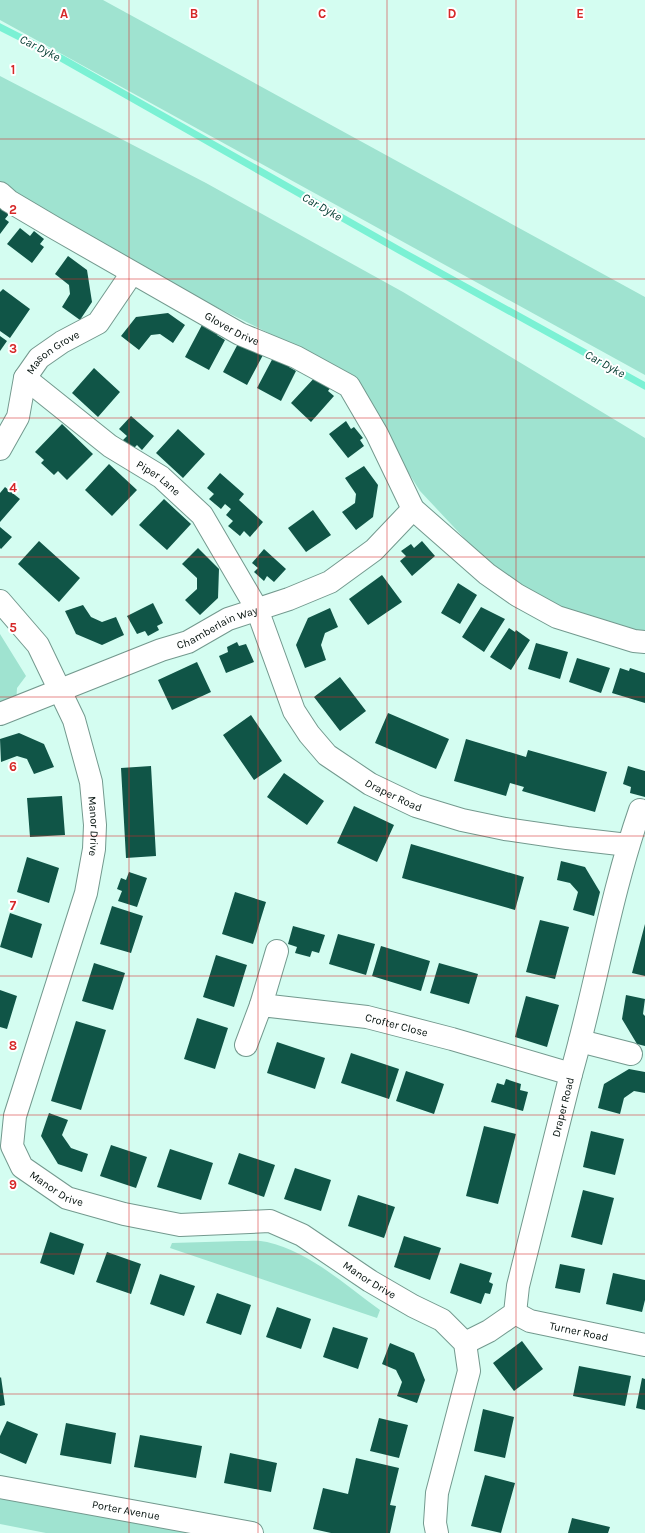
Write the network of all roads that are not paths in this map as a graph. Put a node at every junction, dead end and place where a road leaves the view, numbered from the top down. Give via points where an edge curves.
1 (0, 193) edge
2 (132, 273) junction
3 (25, 378) junction
4 (0, 449) edge
5 (413, 509) junction
6 (0, 601) edge
7 (257, 609) junction
8 (645, 642) edge
9 (61, 690) junction
10 (0, 714) edge
11 (640, 810) dead end
12 (628, 845) junction
13 (277, 951) dead end
14 (261, 1004) junction
15 (580, 1041) junction
16 (246, 1045) dead end
17 (630, 1054) dead end
18 (570, 1074) junction
19 (6, 1148) edge
20 (515, 1313) junction
21 (465, 1344) junction
22 (645, 1345) edge
23 (0, 1487) edge
24 (252, 1533) edge
25 (437, 1533) edge

1 - 2 street, Glover Drive
2 - 3 street, Mason Grove via 98,323 62,342 39,358
2 - 5 street, Glover Drive via 240,334 296,357 349,386 377,434
3 - 4 street, Mason Grove via 18,417
3 - 7 street, Piper Lane via 110,446 161,476 202,515
5 - 7 street, Chamberlain Way via 374,550 330,582
5 - 8 street via 487,574 557,618
6 - 9 street, Manor Drive via 38,646
7 - 9 street, Chamberlain Way via 228,619 188,642 161,650
7 - 12 street, Draper Road via 294,711 327,755 343,767 370,784 416,806 462,820 505,829
9 - 10 street, Chamberlain Way
9 - 19 street, Manor Drive via 74,720 91,782 95,806 94,850 86,893
11 - 12 street, Draper Road
12 - 15 street, Draper Road
13 - 14 street
14 - 16 street
14 - 18 street, Crofter Close via 367,1017
15 - 17 street
15 - 18 street, Draper Road
18 - 20 street, Draper Road via 518,1286
19 - 21 street, Manor Drive via 22,1167 67,1198 124,1214 180,1225 270,1221 302,1235 370,1281 442,1320
20 - 21 street
20 - 22 street, Turner Road via 530,1321
21 - 25 street via 469,1371 437,1493
23 - 24 street, Porter Avenue

